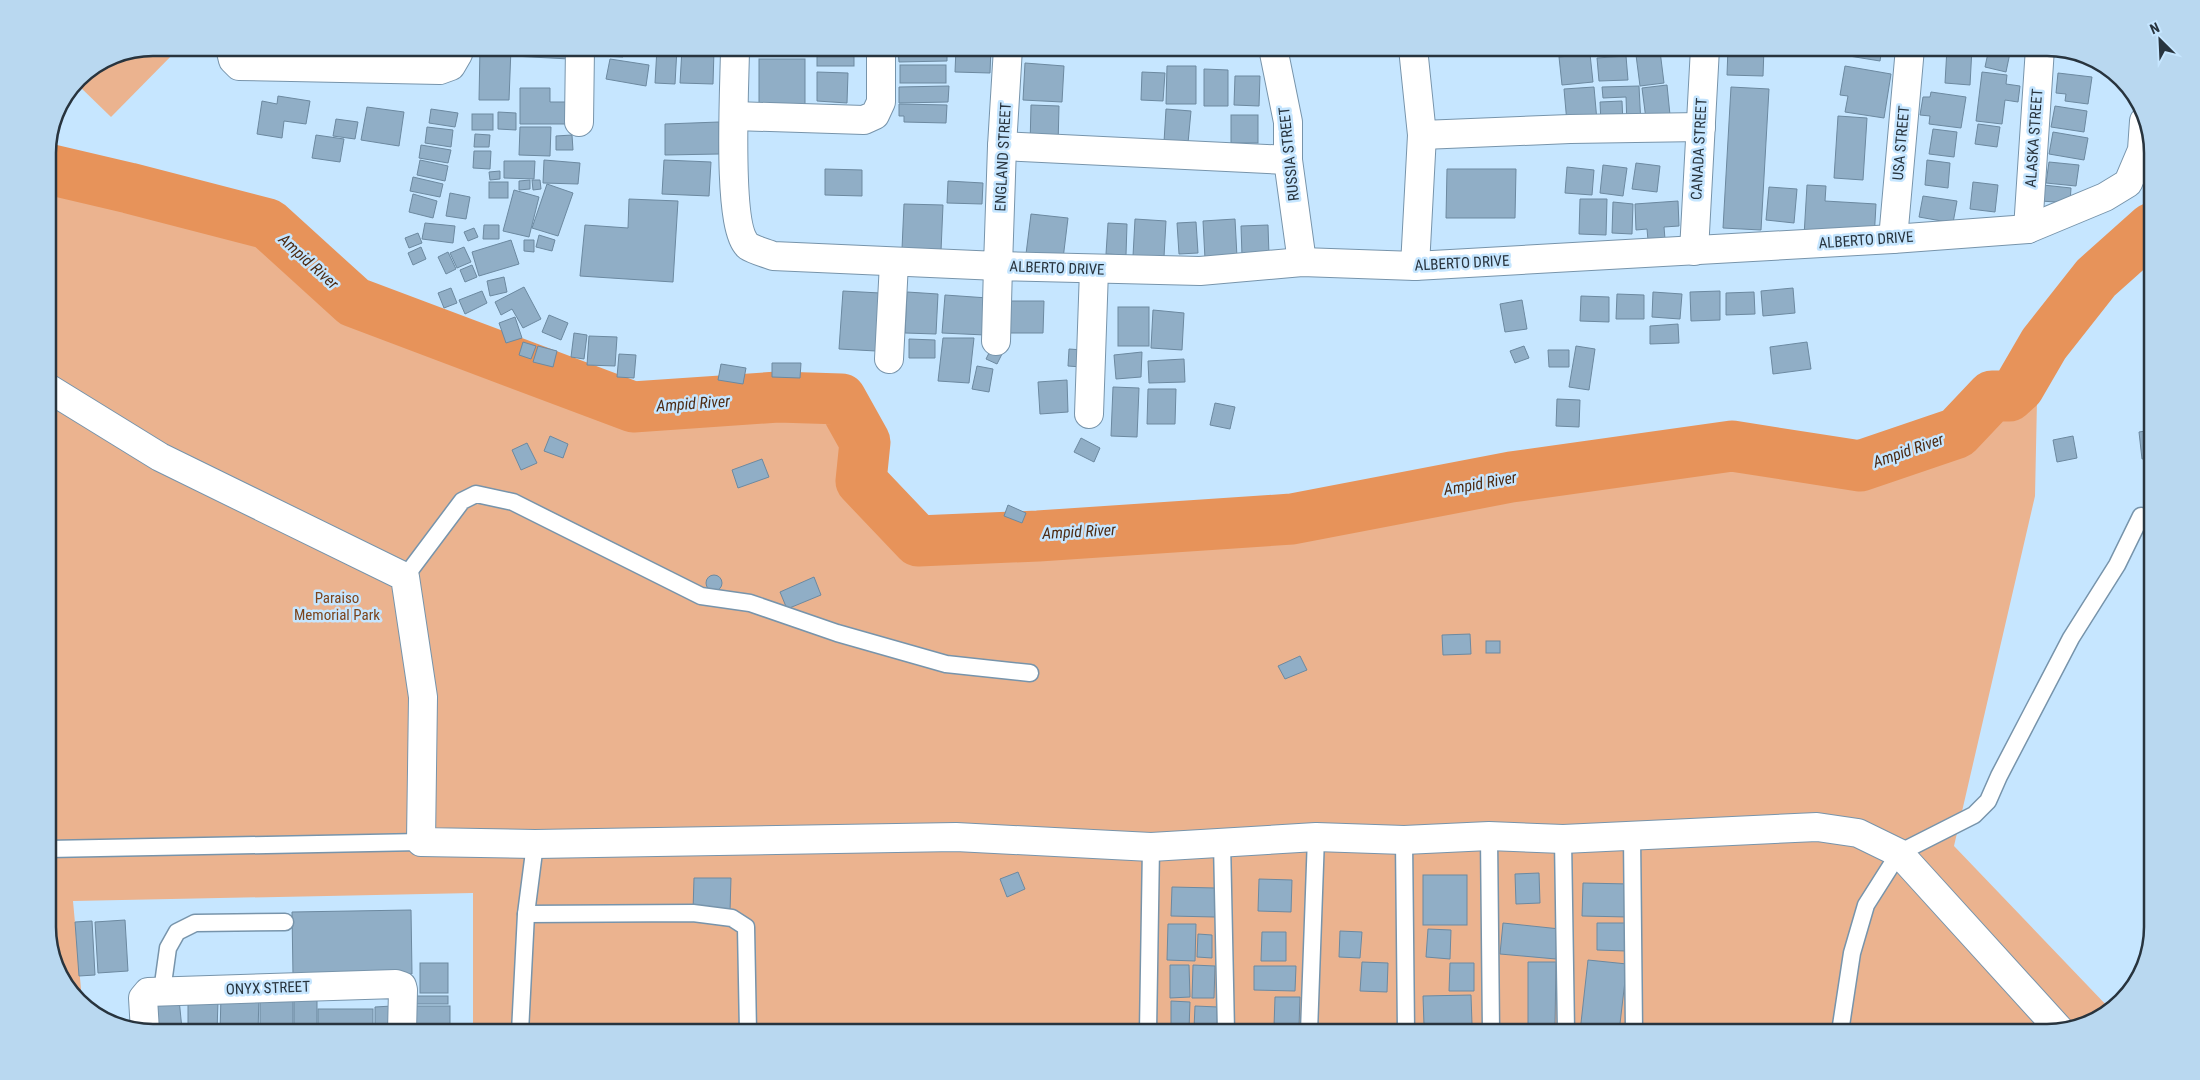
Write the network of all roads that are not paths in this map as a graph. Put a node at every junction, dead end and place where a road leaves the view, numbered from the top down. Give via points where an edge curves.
1 (232, 56) edge
2 (457, 56) edge
3 (580, 56) edge
4 (736, 56) edge
5 (881, 56) edge
6 (1008, 56) edge
7 (1274, 56) edge
8 (1414, 56) edge
9 (1704, 56) edge
10 (1909, 56) edge
11 (2039, 56) edge
12 (734, 116) junction
13 (579, 122) dead end
14 (1701, 127) junction
15 (1422, 136) junction
16 (2143, 139) edge
17 (1002, 146) junction
18 (1288, 160) junction
19 (2028, 229) junction
20 (1893, 239) junction
21 (1694, 251) junction
22 (1302, 262) junction
23 (894, 263) junction
24 (998, 266) junction
25 (1416, 266) junction
26 (1094, 270) junction
27 (996, 341) dead end
28 (889, 359) dead end
29 (56, 393) edge
30 (1089, 414) dead end
31 (2141, 516) dead end
32 (404, 576) junction
33 (1030, 673) dead end
34 (1632, 835) junction
35 (1489, 836) junction
36 (1316, 837) junction
37 (1563, 839) junction
38 (1404, 840) junction
39 (421, 842) junction
40 (1222, 842) junction
41 (535, 844) junction
42 (1151, 847) junction
43 (56, 849) edge
44 (1899, 853) junction
45 (526, 914) junction
46 (285, 922) dead end
47 (152, 994) junction
48 (2055, 1023) edge
49 (146, 1024) edge
50 (402, 1024) edge
51 (520, 1024) edge
52 (748, 1024) edge
53 (1148, 1024) edge
54 (1226, 1024) edge
55 (1309, 1024) edge
56 (1406, 1024) edge
57 (1491, 1024) edge
58 (1566, 1024) edge
59 (1634, 1024) edge
60 (1841, 1024) edge

1 - 2 street via 239,66 440,70 451,66
3 - 13 street
4 - 12 street
5 - 12 street via 881,102 875,116 864,120
6 - 17 street, ENGLAND STREET
7 - 18 street, RUSSIA STREET via 1288,122
8 - 15 street
9 - 14 street, CANADA STREET
10 - 20 street, USA STREET
11 - 19 street, ALASKA STREET
12 - 23 street, ALBERTO DRIVE via 734,194 741,232 748,245 773,256
14 - 15 street via 1570,128
14 - 21 street, CANADA STREET
15 - 25 street
16 - 19 street, ALBERTO DRIVE via 2142,150 2128,183 2105,197
17 - 18 street
17 - 24 street, ENGLAND STREET
18 - 22 street, RUSSIA STREET
19 - 20 street, ALBERTO DRIVE
20 - 21 street, ALBERTO DRIVE
21 - 25 street, ALBERTO DRIVE
22 - 25 street, ALBERTO DRIVE
22 - 26 street, ALBERTO DRIVE via 1200,271
23 - 24 street, ALBERTO DRIVE
23 - 28 street
24 - 26 street, ALBERTO DRIVE
24 - 27 street, ENGLAND STREET
26 - 30 street
29 - 32 street via 160,457
31 - 44 lane via 2118,565 2070,638 1988,801 1974,814
32 - 33 lane via 462,501 476,494 513,502 701,596 750,603 837,633 946,664
32 - 39 street via 423,697
34 - 37 street
34 - 44 street via 1817,828 1858,833
34 - 59 lane
35 - 37 street
35 - 38 street
35 - 57 lane
36 - 38 street
36 - 40 street
36 - 55 lane
37 - 58 lane
38 - 56 lane
39 - 41 street
39 - 43 lane
40 - 42 street
40 - 54 lane
41 - 42 street via 956,837
41 - 45 lane
42 - 53 lane
44 - 48 street
44 - 60 lane via 1866,905 1852,953
45 - 51 lane
45 - 52 lane via 693,913 732,918 746,927
46 - 47 lane via 195,923 177,932
47 - 49 street
47 - 50 street, ONYX STREET via 396,984 403,990

